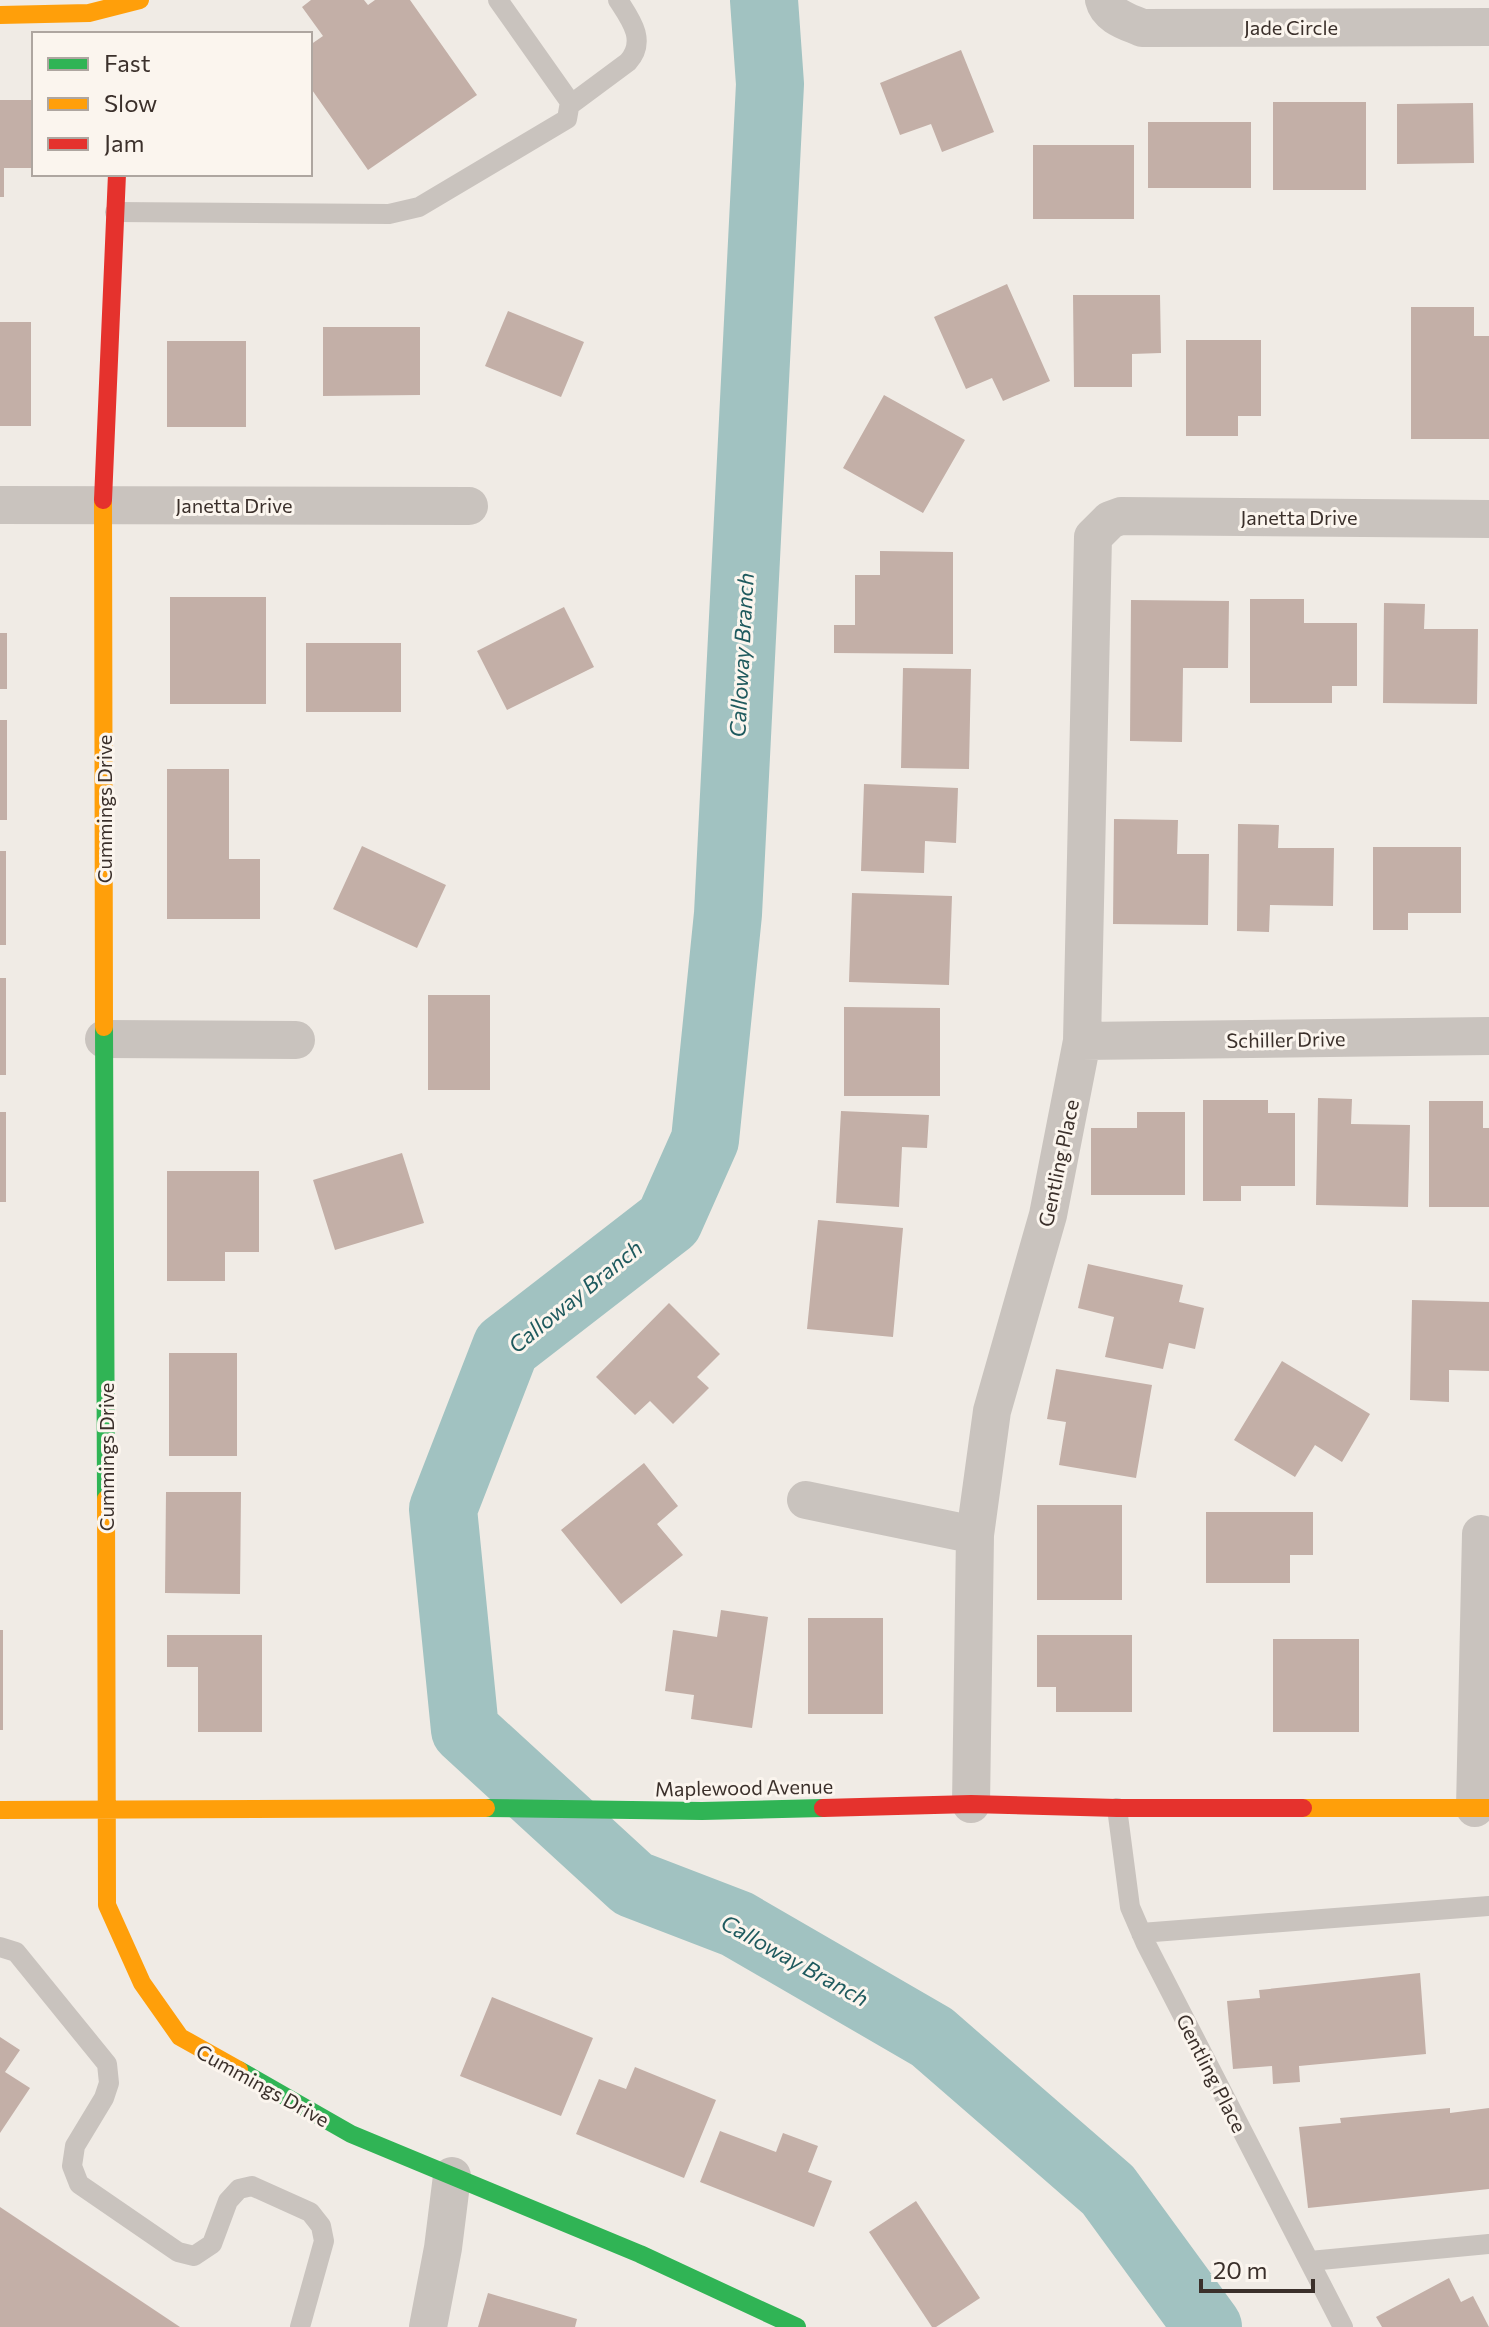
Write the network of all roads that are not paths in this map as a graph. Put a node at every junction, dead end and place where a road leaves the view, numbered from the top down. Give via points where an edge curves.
1 (498, 0) edge
2 (618, 0) edge
3 (1104, 0) edge
4 (129, 14) edge
5 (0, 15) edge
6 (1489, 27) edge
7 (570, 105) junction
8 (117, 176) edge
9 (115, 212) junction
10 (0, 505) edge
11 (103, 505) junction
12 (469, 506) dead end
13 (1489, 519) edge
14 (1110, 520) joint
15 (1489, 1036) edge
16 (104, 1039) junction
17 (296, 1040) dead end
18 (1082, 1041) junction
19 (806, 1500) dead end
20 (1481, 1534) dead end
21 (975, 1535) junction
22 (971, 1804) junction
23 (1117, 1808) junction
24 (1482, 1808) edge
25 (107, 1809) junction
26 (0, 1810) edge
27 (1489, 1906) edge
28 (1141, 1933) junction
29 (0, 1947) edge
30 (452, 2176) junction
31 (1489, 2244) edge
32 (1310, 2261) junction
33 (300, 2327) edge
34 (428, 2327) edge
35 (797, 2327) edge
36 (1343, 2327) edge

1 - 7 lane
2 - 7 lane via 634,25 636,54
3 - 6 street, Jade Circle via 1115,15 1142,28
4 - 5 street
7 - 9 lane via 567,119 419,207 389,214
8 - 9 street, Cummings Drive
9 - 11 street, Cummings Drive
10 - 11 street, Janetta Drive
11 - 12 street, Janetta Drive
11 - 16 street, Cummings Drive
13 - 14 street, Janetta Drive
14 - 18 street, Gentling Place via 1093,537
15 - 18 street, Schiller Drive
16 - 17 street
16 - 25 street, Cummings Drive
18 - 21 street, Gentling Place via 1048,1215 992,1411
19 - 21 street
20 - 24 street
21 - 22 street, Gentling Place
22 - 23 street, Maplewood Avenue
22 - 25 street, Maplewood Avenue via 702,1811
23 - 24 street, Maplewood Avenue
23 - 28 lane, Gentling Place via 1130,1907
25 - 26 street, Maplewood Avenue
25 - 30 street, Cummings Drive via 107,1905 142,1983 180,2037 351,2134
27 - 28 lane
28 - 32 lane, Gentling Place
29 - 33 lane via 16,1952 107,2064 104,2098 75,2146 72,2166 79,2184 178,2252 194,2256 212,2244 228,2201 239,2189 252,2186 310,2212 324,2241
30 - 34 street
30 - 35 street, Cummings Drive
31 - 32 lane
32 - 36 lane, Gentling Place

